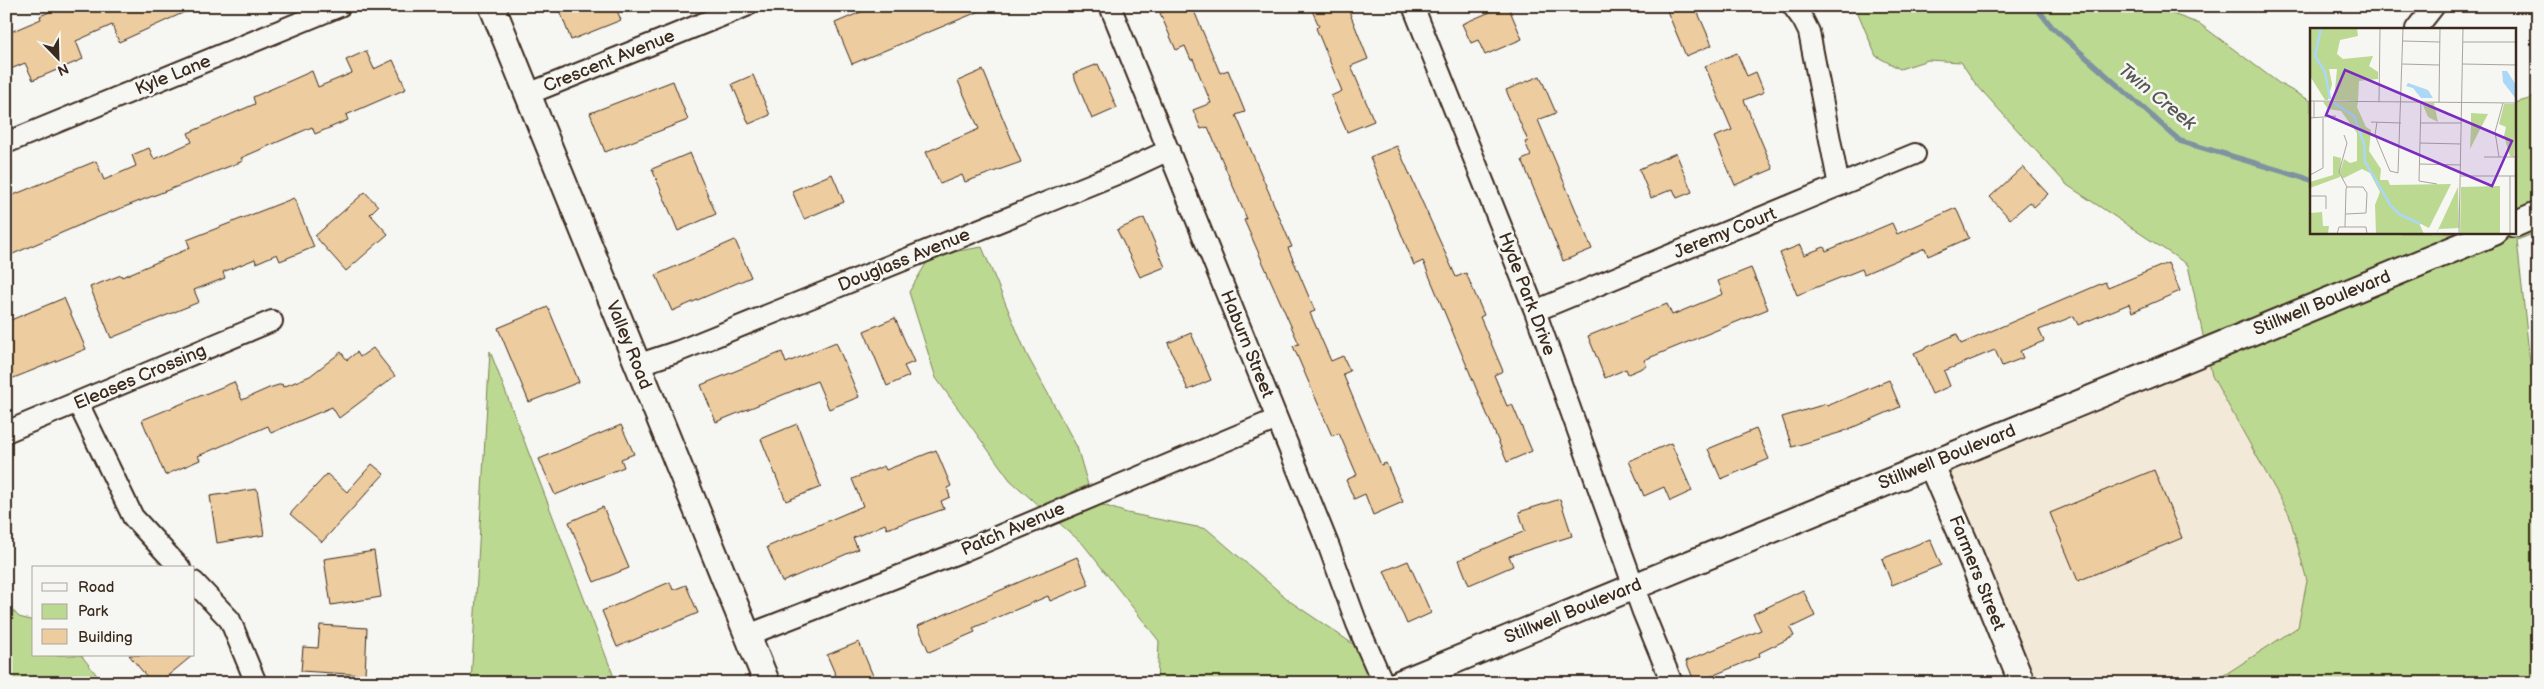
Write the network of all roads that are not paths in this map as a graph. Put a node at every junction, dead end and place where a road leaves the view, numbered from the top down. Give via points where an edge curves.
1 (340, 6) edge
2 (492, 6) edge
3 (746, 6) edge
4 (1110, 6) edge
5 (1412, 6) edge
6 (1793, 6) edge
7 (2434, 6) edge
8 (2417, 28) edge
9 (528, 94) junction
10 (6, 143) edge
11 (1169, 150) junction
12 (1915, 154) dead end
13 (1839, 186) junction
14 (2538, 214) edge
15 (2516, 224) edge
16 (2489, 234) edge
17 (1535, 311) junction
18 (272, 321) dead end
19 (637, 365) junction
20 (78, 403) junction
21 (1277, 419) junction
22 (6, 432) edge
23 (1931, 464) junction
24 (178, 566) edge
25 (195, 583) edge
26 (1634, 586) junction
27 (748, 636) junction
28 (256, 683) edge
29 (767, 683) edge
30 (1383, 683) edge
31 (1400, 683) edge
32 (1672, 683) edge
33 (2022, 683) edge

1 - 10 street, Kyle Lane
2 - 9 street, Valley Road
3 - 9 street, Crescent Avenue
4 - 11 street, Haburn Street
5 - 17 street, Hyde Park Drive
6 - 13 street via 1809,32
7 - 8 street
9 - 19 street, Valley Road
11 - 19 street, Douglass Avenue via 679,351
11 - 21 street, Haburn Street
12 - 13 street, Jeremy Court
13 - 17 street, Jeremy Court
14 - 15 street
16 - 23 street, Stillwell Boulevard
17 - 26 street, Hyde Park Drive
18 - 20 street, Eleases Crossing
19 - 27 street, Valley Road
20 - 22 street, Eleases Crossing
20 - 24 street via 132,517
21 - 27 street, Patch Avenue via 963,551
21 - 30 street, Haburn Street
23 - 26 street, Stillwell Boulevard
23 - 33 street, Farmers Street
25 - 28 street via 230,620
26 - 31 street, Stillwell Boulevard
26 - 32 street, Hyde Park Drive
27 - 29 street, Valley Road

